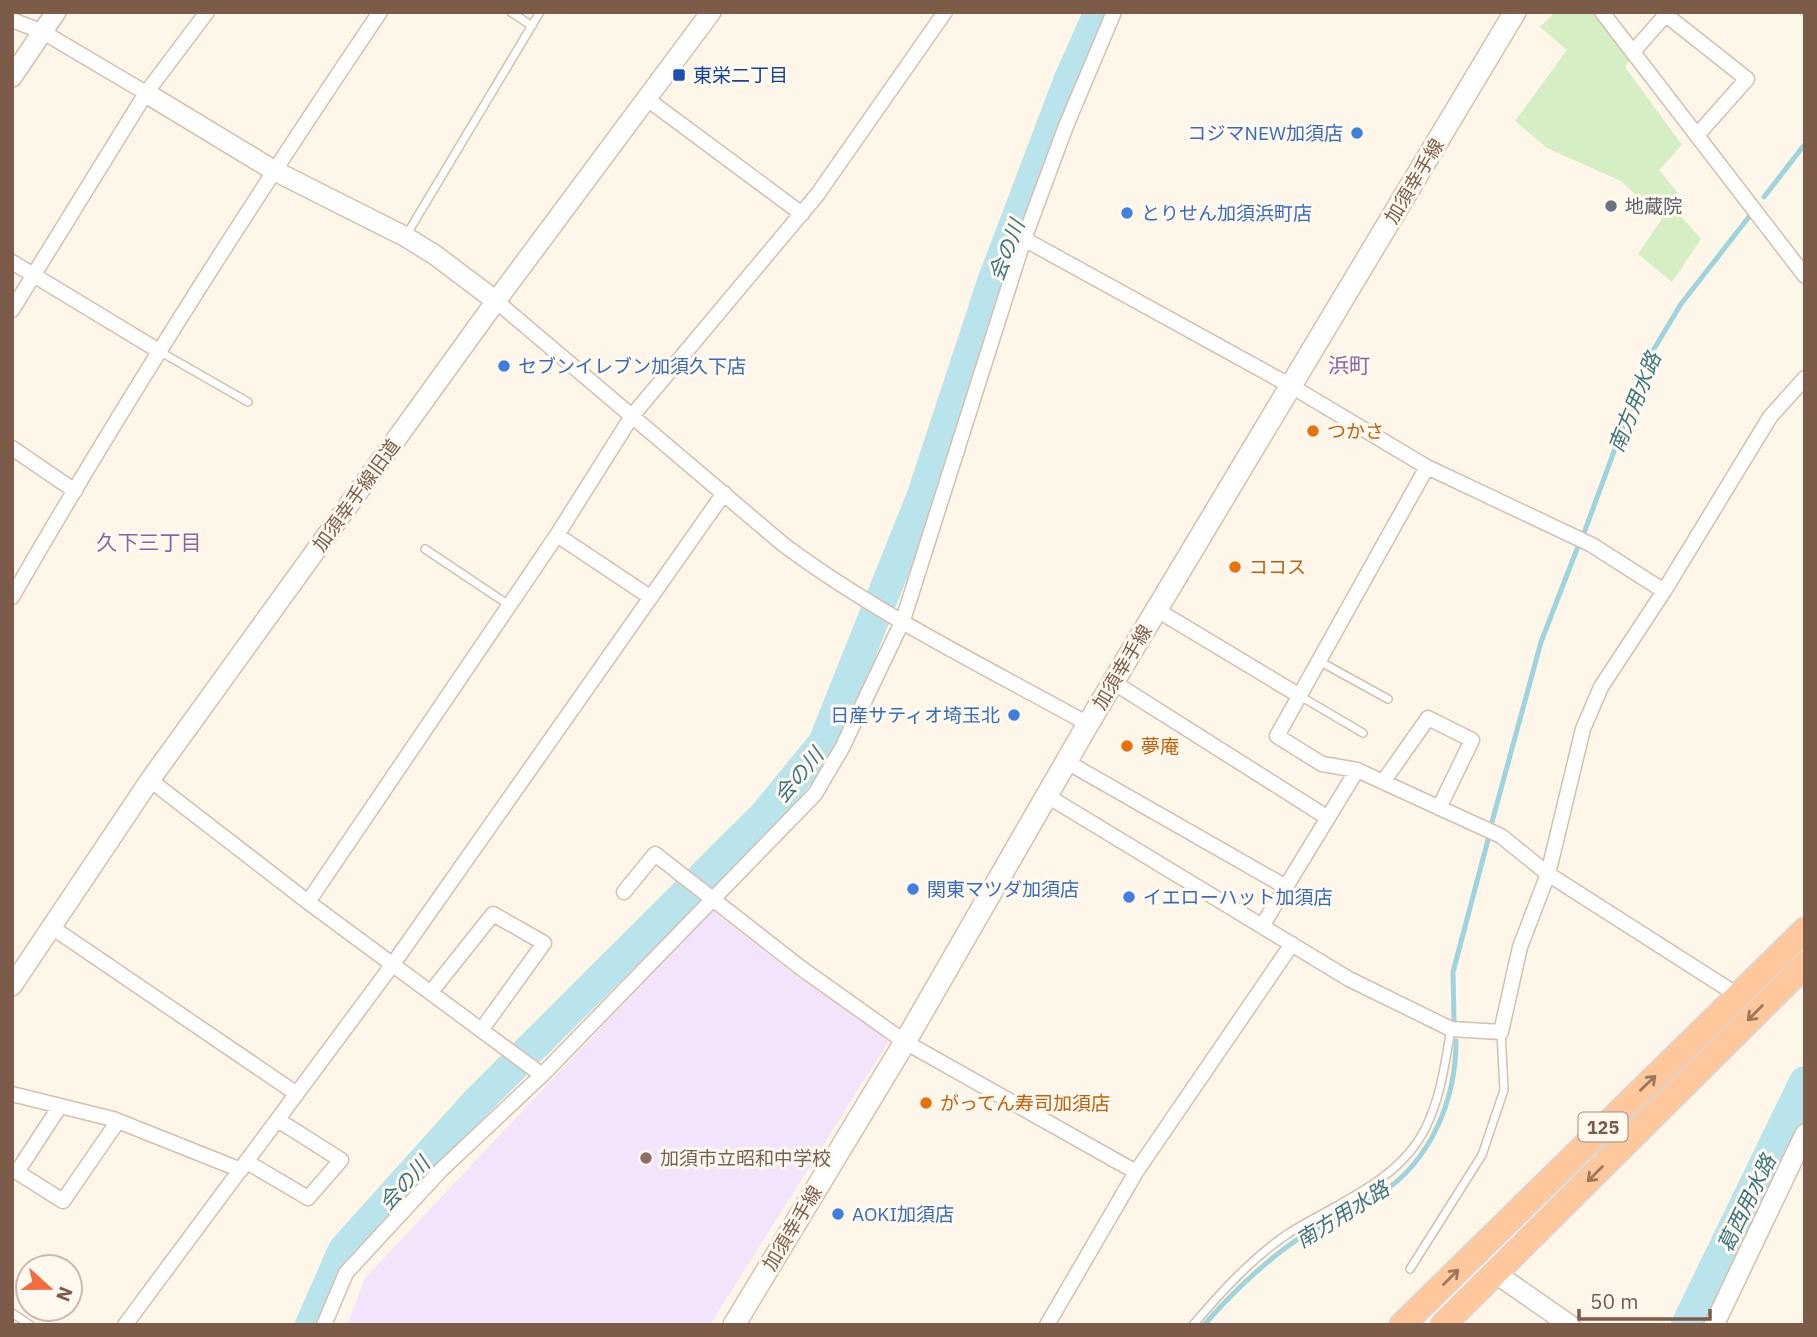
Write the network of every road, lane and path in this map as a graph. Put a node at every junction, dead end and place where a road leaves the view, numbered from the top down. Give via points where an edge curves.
1 (56, 12) edge
2 (207, 12) edge
3 (380, 12) edge
4 (511, 12) edge
5 (540, 12) edge
6 (711, 12) edge
7 (945, 12) edge
8 (1515, 12) edge
9 (1602, 12) edge
10 (1111, 13) edge
11 (1667, 13) edge
12 (12, 20) edge
13 (532, 26) junction
14 (43, 32) junction
15 (1633, 52) junction
16 (12, 77) edge
17 (146, 93) junction
18 (647, 99) junction
19 (1698, 134) junction
20 (273, 170) junction
21 (803, 214) junction
22 (405, 237) junction
23 (1024, 239) junction
24 (12, 262) edge
25 (34, 275) junction
26 (1805, 276) edge
27 (496, 301) junction
28 (12, 310) edge
29 (159, 351) junction
30 (1805, 378) edge
31 (1291, 386) junction
32 (248, 402) dead end
33 (632, 416) junction
34 (12, 448) edge
35 (1427, 467) junction
36 (75, 491) junction
37 (724, 493) junction
38 (557, 535) junction
39 (425, 549) dead end
40 (1664, 590) junction
41 (13, 595) edge
42 (650, 597) junction
43 (510, 605) junction
44 (1157, 610) junction
45 (898, 617) junction
46 (1319, 661) junction
47 (1113, 682) junction
48 (1300, 696) junction
49 (1388, 699) dead end
50 (1088, 724) junction
51 (1363, 733) dead end
52 (1067, 762) junction
53 (1357, 770) junction
54 (150, 780) junction
55 (1383, 782) junction
56 (1049, 797) junction
57 (1439, 808) junction
58 (1328, 818) junction
59 (1548, 874) junction
60 (1286, 887) junction
61 (624, 892) dead end
62 (714, 899) junction
63 (308, 902) junction
64 (50, 926) junction
65 (1262, 926) junction
66 (1805, 930) edge
67 (1292, 944) junction
68 (393, 964) junction
69 (1805, 965) edge
70 (12, 986) edge
71 (431, 992) junction
72 (1739, 996) junction
73 (482, 1029) junction
74 (1451, 1029) junction
75 (1501, 1032) junction
76 (905, 1042) junction
77 (542, 1075) junction
78 (12, 1094) edge
79 (297, 1094) junction
80 (60, 1106) junction
81 (278, 1120) junction
82 (118, 1121) junction
83 (1805, 1134) edge
84 (244, 1166) junction
85 (1136, 1172) junction
86 (1410, 1269) dead end
87 (1495, 1273) junction
88 (12, 1313) edge
89 (30, 1325) edge
90 (125, 1325) edge
91 (324, 1325) edge
92 (734, 1325) edge
93 (1047, 1325) edge
94 (1193, 1325) edge
95 (1402, 1325) edge
96 (1443, 1325) edge
97 (1570, 1325) edge
98 (1714, 1325) edge

1 - 14 street
2 - 17 street
3 - 20 street
4 - 13 lane
5 - 13 lane
6 - 18 street, 加須幸手線旧道
7 - 21 street
8 - 31 main road, 加須幸手線
9 - 15 street
10 - 23 street
11 - 15 street
11 - 19 street via 1746,79
12 - 14 street
13 - 22 lane
14 - 16 street
14 - 17 street
15 - 19 street
17 - 20 street
17 - 25 street
18 - 21 street
18 - 27 street, 加須幸手線旧道
19 - 26 street
20 - 22 street
20 - 29 street
21 - 33 street
22 - 27 street
23 - 31 street
23 - 45 street
24 - 25 street
25 - 28 street
25 - 29 street
27 - 33 street
27 - 54 street, 加須幸手線旧道
29 - 32 lane
29 - 36 street
30 - 40 street via 1770,417
31 - 35 street
31 - 44 main road, 加須幸手線
33 - 37 street
33 - 38 street
34 - 36 street
35 - 40 street via 1592,545
35 - 46 street
36 - 41 street
37 - 42 street
37 - 45 street via 784,545
38 - 42 street
38 - 43 street
39 - 43 lane
40 - 59 street via 1601,687 1583,729
42 - 68 street
43 - 63 street
44 - 47 main road, 加須幸手線
44 - 48 street
45 - 50 street
45 - 62 street via 842,748 815,794
46 - 48 street
46 - 49 lane
47 - 50 main road, 加須幸手線
47 - 58 street
48 - 51 lane
48 - 53 street via 1277,736 1322,764
50 - 52 main road, 加須幸手線
52 - 56 main road, 加須幸手線
52 - 60 street
53 - 55 street
53 - 58 street
54 - 63 street
54 - 64 street, 加須幸手線旧道
55 - 57 street
55 - 57 street via 1428,718 1472,740
56 - 65 street
56 - 76 main road, 加須幸手線
57 - 59 street via 1500,836
58 - 60 street
59 - 72 street
59 - 75 street via 1520,947
60 - 65 street
61 - 62 street via 655,854
62 - 76 street
62 - 77 street
63 - 68 street
64 - 70 street, 加須幸手線旧道
64 - 79 street
65 - 67 street
66 - 72 highway, 125
67 - 74 street via 1349,979
67 - 85 street
68 - 71 street
68 - 79 street
69 -> 87 highway, 125
71 - 73 street
71 - 73 street via 493,914 544,943
95 -> 72 highway, 125
73 - 77 street
74 - 75 street
74 - 94 lane via 1441,1087 1425,1129 1400,1164 1287,1235 1246,1269
75 - 86 lane via 1504,1090 1482,1155
76 - 85 street
76 - 92 main road, 加須幸手線
77 - 91 street via 441,1170 346,1273
78 - 80 street
79 - 81 street
80 - 82 street
80 - 82 street via 18,1172 63,1201
81 - 84 street
81 - 84 street via 341,1160 308,1198
82 - 84 street
83 - 98 street
84 - 90 street
85 - 93 street
87 - 96 highway, 125
87 - 97 street
88 - 89 lane

